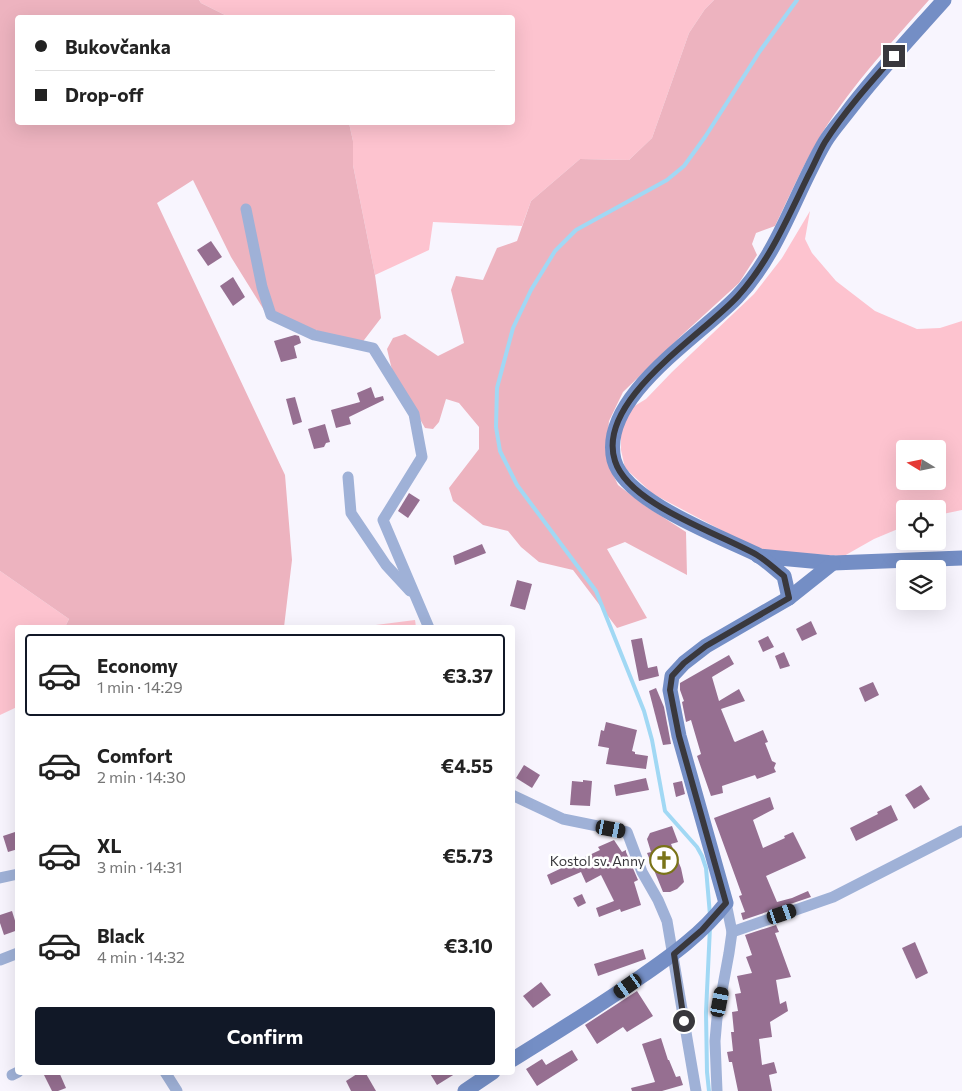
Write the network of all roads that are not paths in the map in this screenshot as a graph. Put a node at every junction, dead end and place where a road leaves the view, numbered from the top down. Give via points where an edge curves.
1 (944, 0) edge
2 (246, 209) dead end
3 (348, 477) dead end
4 (758, 556) junction
5 (962, 558) edge
6 (833, 563) junction
7 (414, 596) junction
8 (789, 598) junction
9 (428, 625) edge
10 (515, 796) edge
11 (962, 831) edge
12 (15, 875) edge
13 (0, 878) edge
14 (721, 908) junction
15 (732, 932) junction
16 (15, 954) edge
17 (674, 954) junction
18 (0, 960) edge
19 (515, 1058) edge
20 (167, 1075) edge
21 (488, 1075) edge
22 (177, 1091) edge
23 (464, 1091) edge
24 (696, 1091) edge
25 (717, 1091) edge

1 - 4 street via 868,84 825,142 780,233 738,296 663,362 631,398 618,420 613,436 614,460 621,476 635,490 693,525
2 - 7 street via 271,316 314,335 373,348 414,414 422,457 383,520
3 - 7 street via 351,513 386,566
4 - 6 street
4 - 8 street via 784,576
5 - 6 street
6 - 8 street
7 - 9 street
8 - 14 street via 706,646 672,676 670,690 679,736
10 - 17 street via 562,819 627,832 642,872 667,921
11 - 15 street via 833,897
12 - 13 street
14 - 15 street
14 - 17 street
15 - 25 street via 715,1041
16 - 18 street
17 - 19 street
17 - 24 street
20 - 22 street
21 - 23 street

